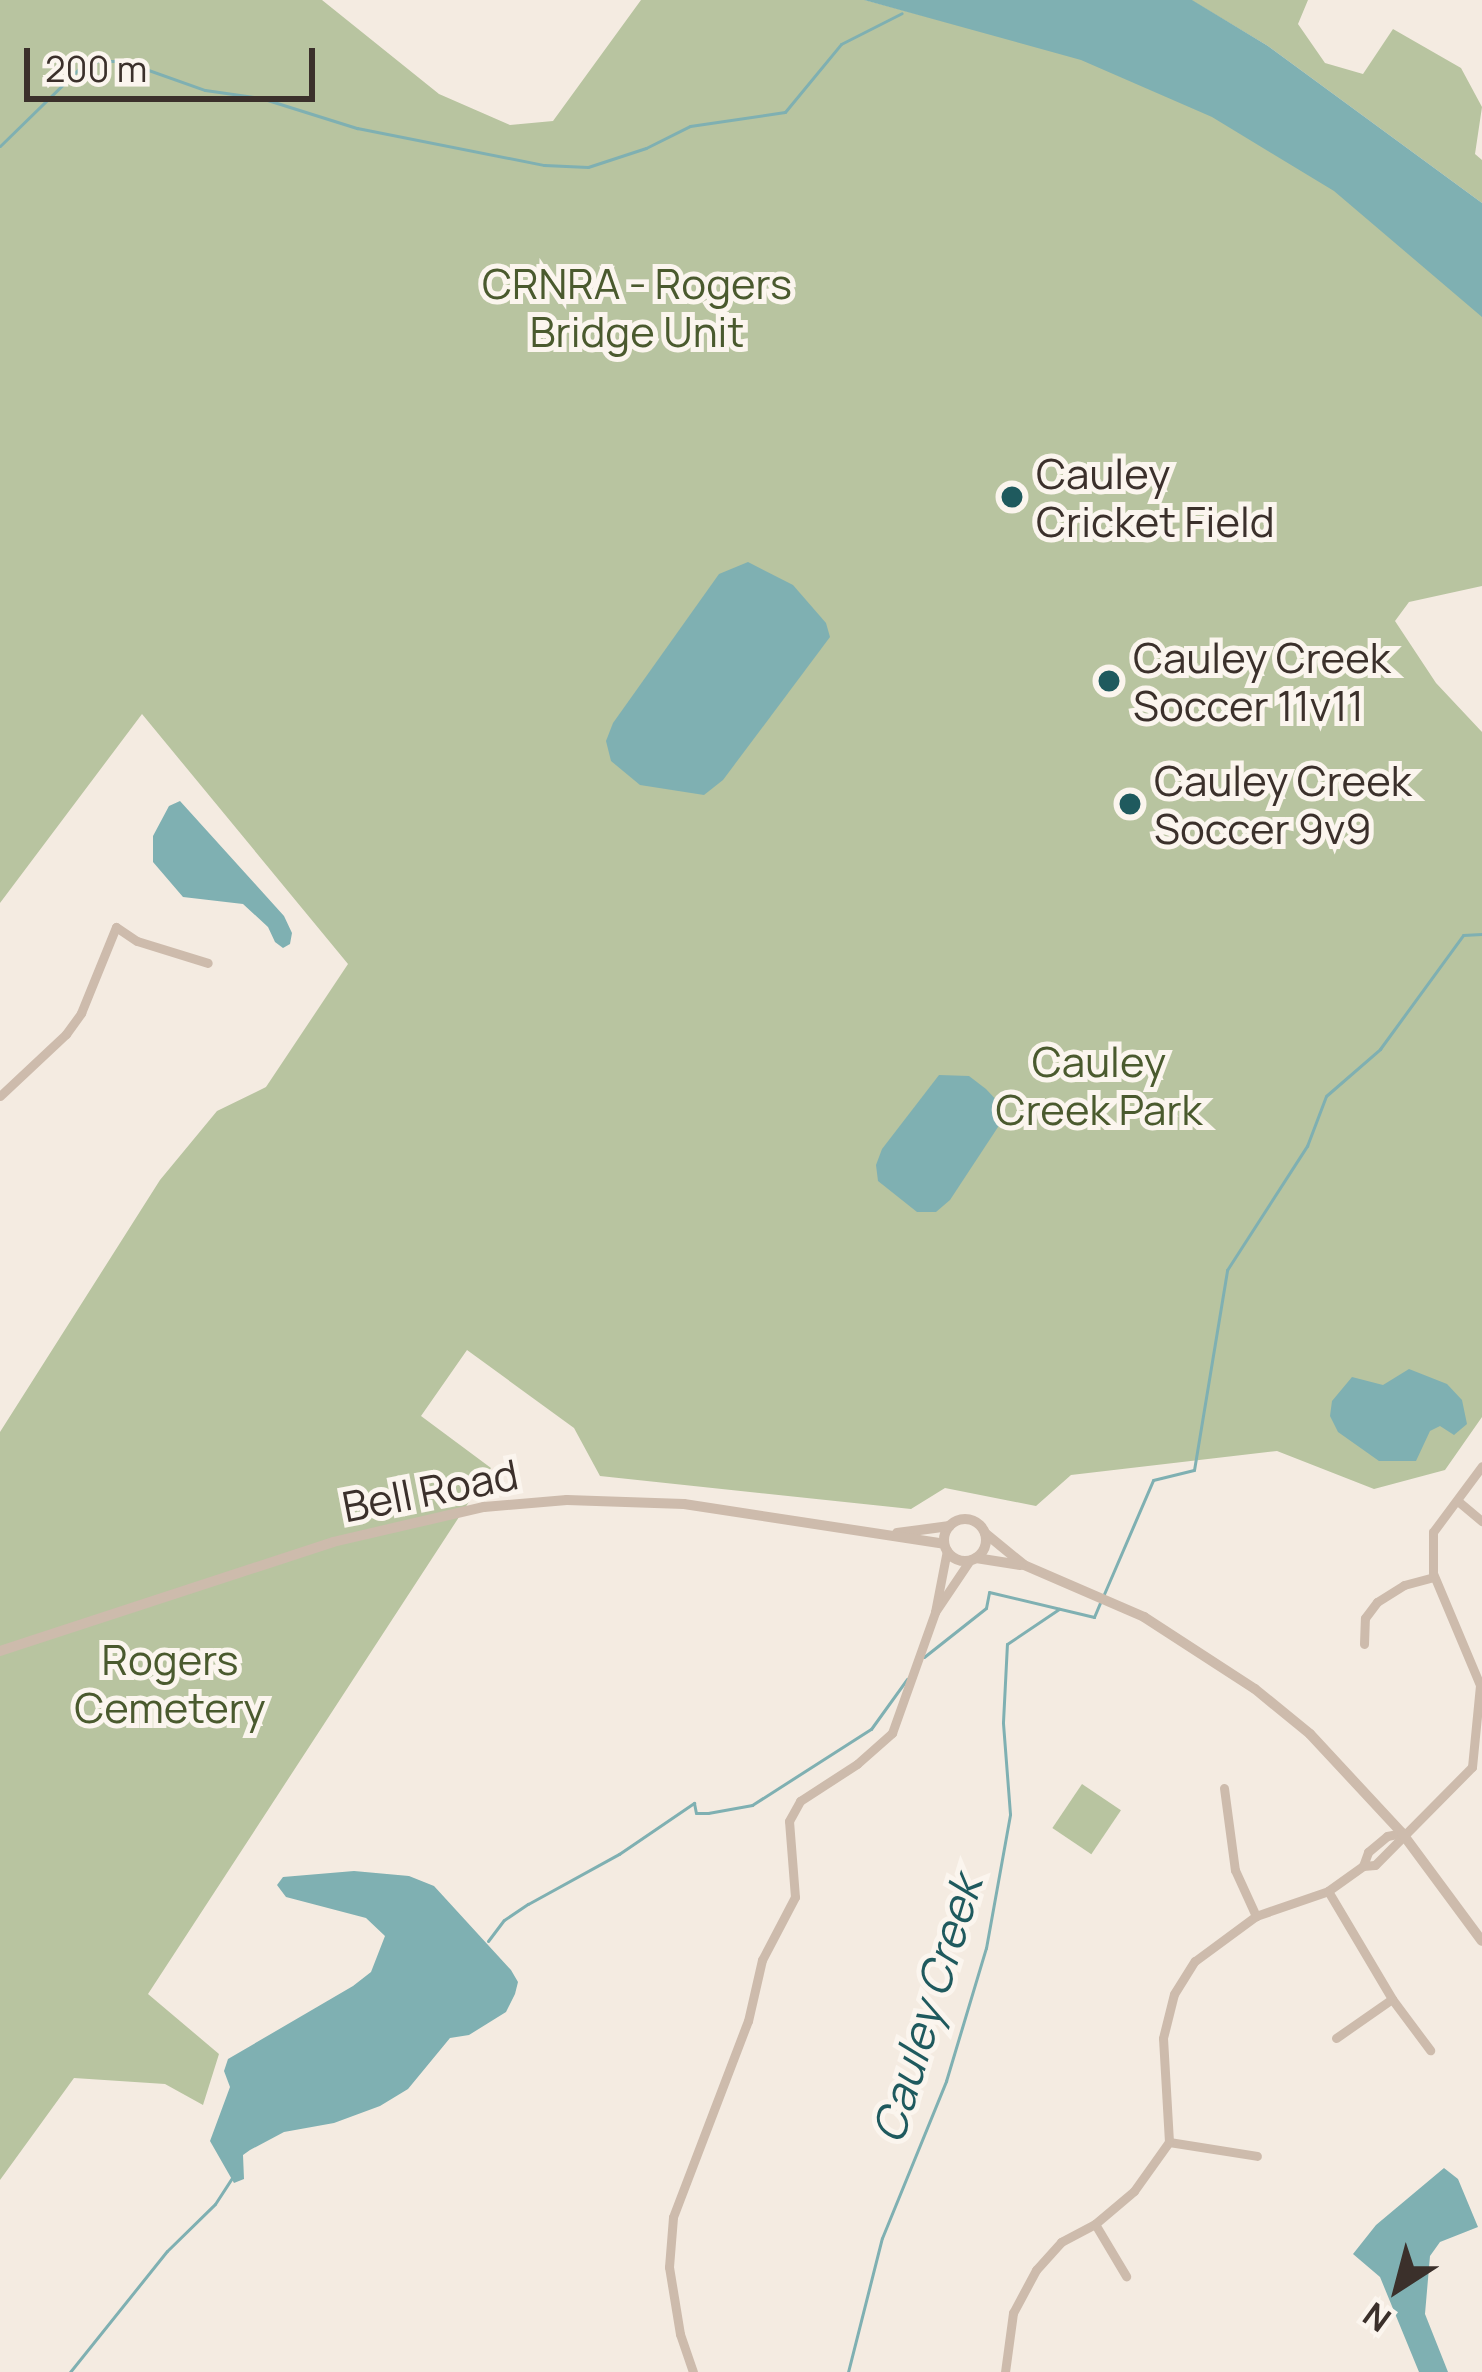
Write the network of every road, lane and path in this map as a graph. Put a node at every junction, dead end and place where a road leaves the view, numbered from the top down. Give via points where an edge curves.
1 (208, 963) dead end
2 (0, 1096) edge
3 (1482, 1466) edge
4 (1459, 1502) junction
5 (1482, 1521) edge
6 (950, 1526) junction
7 (985, 1533) junction
8 (888, 1535) junction
9 (945, 1547) junction
10 (973, 1559) junction
11 (1024, 1565) junction
12 (1434, 1577) junction
13 (935, 1612) junction
14 (1364, 1644) dead end
15 (0, 1651) edge
16 (1477, 1768) edge
17 (1224, 1788) dead end
18 (1402, 1833) junction
19 (1328, 1891) junction
20 (1256, 1916) junction
21 (1482, 1941) edge
22 (1392, 1999) junction
23 (1336, 2038) dead end
24 (1430, 2050) dead end
25 (1169, 2142) junction
26 (1257, 2156) dead end
27 (1095, 2224) junction
28 (1126, 2276) dead end
29 (694, 2372) edge
30 (1005, 2372) edge

1 - 2 street via 116,927 81,1013
3 - 4 street
4 - 5 street
4 - 12 street via 1432,1532
6 - 7 street, Bell Road via 969,1520
6 - 8 street, Bell Road
6 - 9 street
7 - 10 street
7 - 11 street, Bell Road
8 - 9 street, Bell Road
8 - 15 street, Bell Road via 643,1501 484,1507 352,1537
9 - 10 street, Bell Road
9 - 13 street
10 - 11 street, Bell Road
10 - 13 street
11 - 18 street, Bell Road via 1144,1617 1255,1689 1310,1734
12 - 14 street via 1377,1602 1361,1631
12 - 16 street via 1480,1685
13 - 29 street via 892,1733 800,1802 789,1821 795,1897 761,1960 748,2020 673,2217 669,2267
16 - 18 street
17 - 20 street via 1234,1870
18 - 19 street via 1375,1865
18 - 21 street, Bell Road
19 - 20 street
19 - 22 street
20 - 25 street via 1195,1961 1174,1994 1163,2038
22 - 23 street
22 - 24 street
25 - 26 street
25 - 27 street via 1134,2191
27 - 28 street
27 - 30 street via 1061,2242 1036,2270 1013,2313

